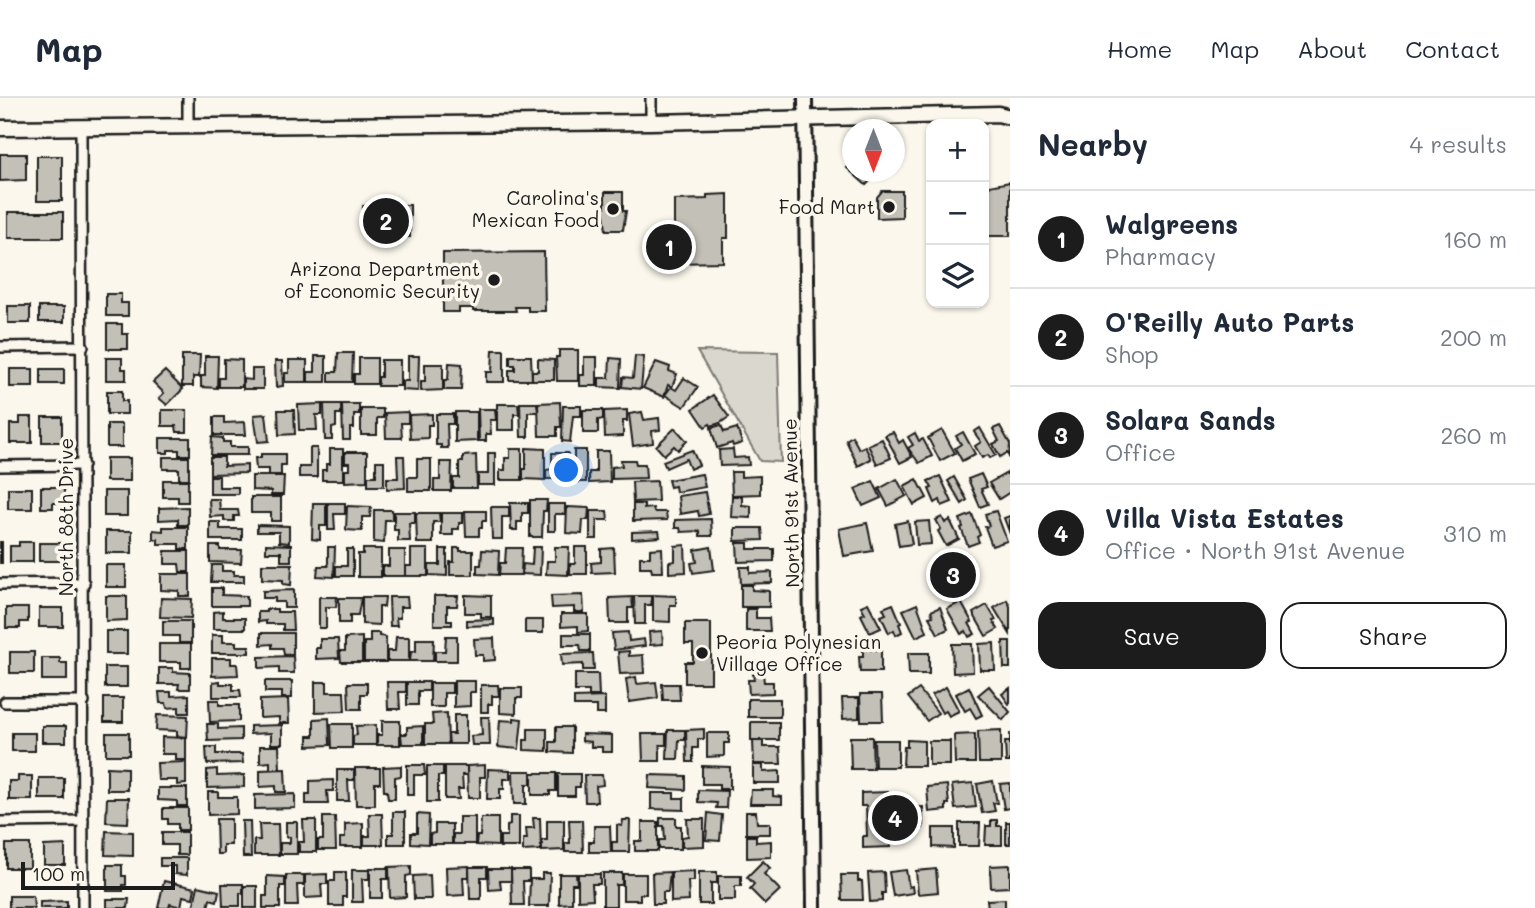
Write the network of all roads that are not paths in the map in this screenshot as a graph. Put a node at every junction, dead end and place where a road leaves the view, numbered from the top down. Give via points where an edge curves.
1 (188, 98) edge
2 (651, 98) edge
3 (806, 98) edge
4 (1006, 113) edge
5 (806, 119) junction
6 (651, 122) junction
7 (188, 126) junction
8 (82, 127) junction
9 (0, 128) edge
10 (83, 346) junction
11 (0, 347) edge
12 (83, 465) junction
13 (0, 466) edge
14 (84, 583) junction
15 (0, 584) edge
16 (5, 702) dead end
17 (84, 702) junction
18 (83, 821) junction
19 (0, 822) edge
20 (83, 908) edge
21 (814, 908) edge

1 - 7 street
2 - 6 street
3 - 5 main road, North 91st Avenue
4 - 5 main road
5 - 6 main road
5 - 21 main road, North 91st Avenue
6 - 7 main road
7 - 8 main road
8 - 9 main road
8 - 10 street, North 88th Drive
10 - 11 street
10 - 12 street, North 88th Drive
12 - 13 street
12 - 14 street, North 88th Drive
14 - 15 street
14 - 17 street, North 88th Drive
16 - 17 street
17 - 18 street, North 88th Drive
18 - 19 street
18 - 20 street, North 88th Drive

